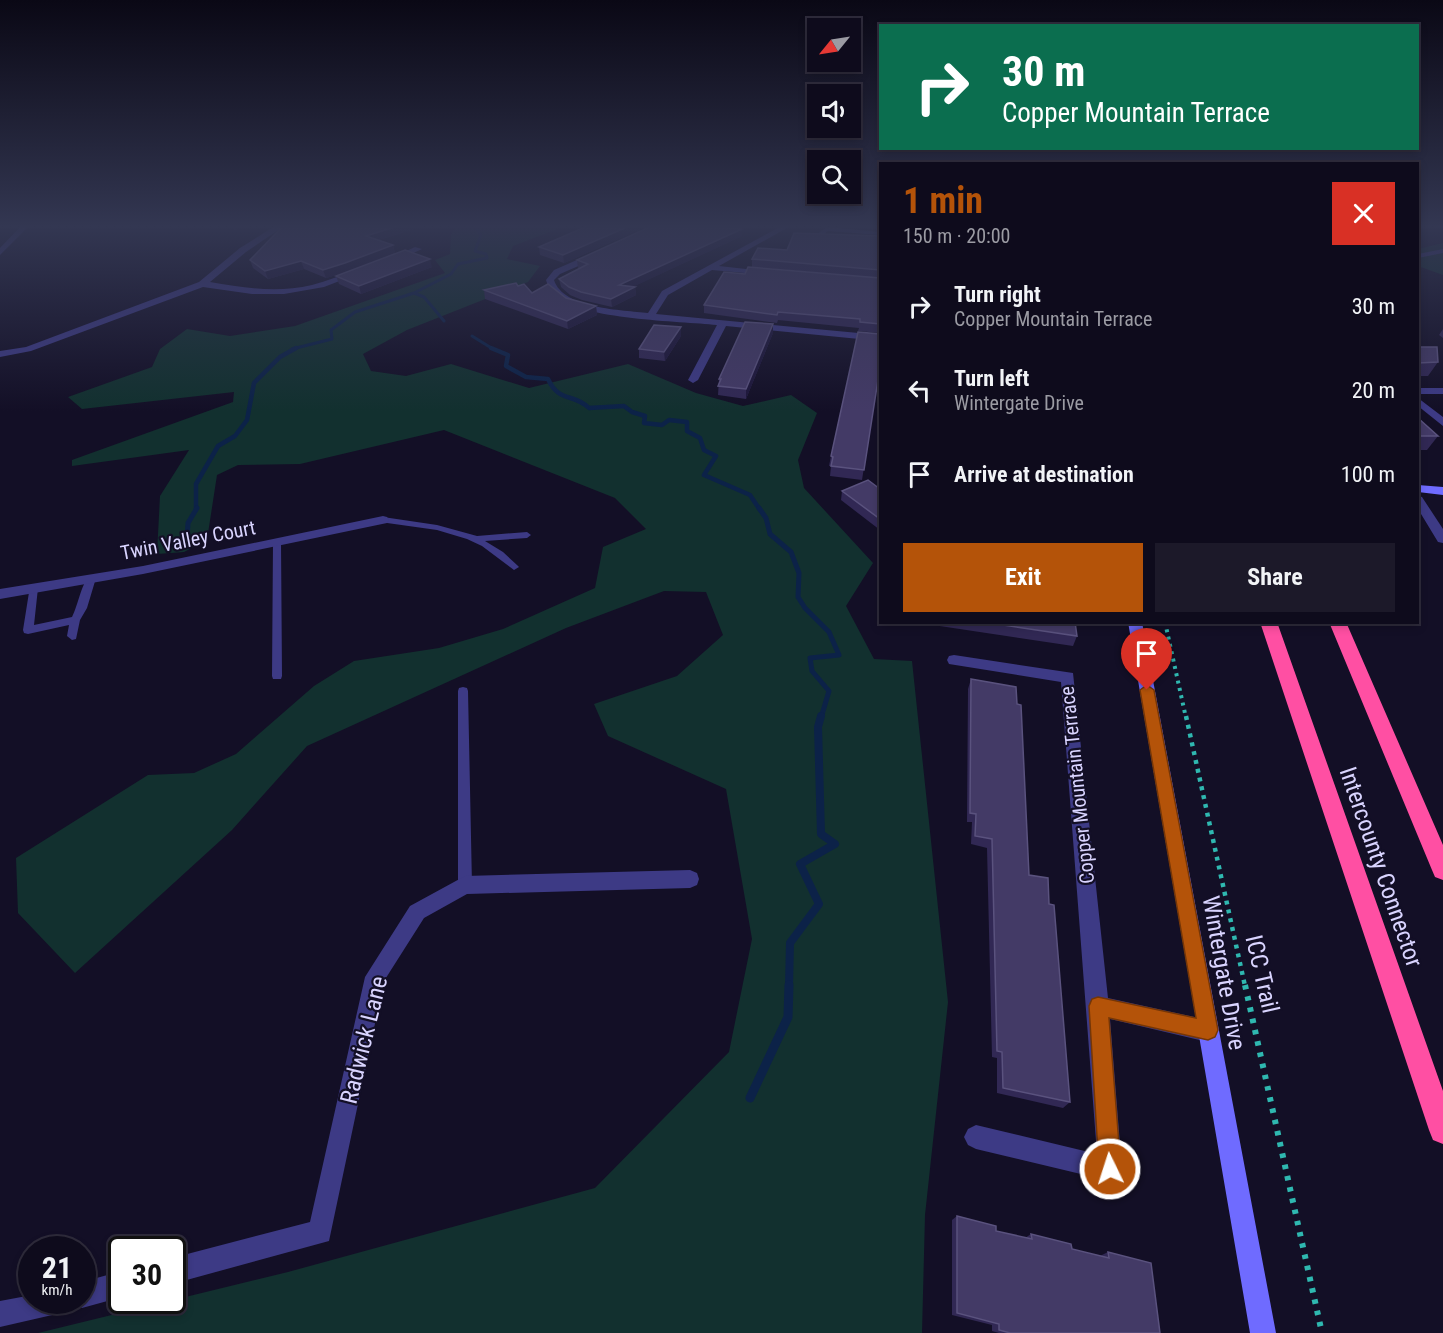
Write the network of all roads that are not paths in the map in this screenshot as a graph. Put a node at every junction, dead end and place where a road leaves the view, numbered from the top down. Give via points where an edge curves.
1 (196, 286) edge
2 (218, 286) edge
3 (318, 286) edge
4 (550, 286) edge
5 (678, 286) edge
6 (651, 315) junction
7 (723, 322) junction
8 (879, 338) edge
9 (0, 354) edge
10 (693, 380) dead end
11 (1419, 391) edge
12 (1443, 391) edge
13 (1419, 402) edge
14 (1443, 423) edge
15 (1419, 489) edge
16 (1443, 491) edge
17 (1419, 502) edge
18 (383, 520) joint
19 (527, 535) dead end
20 (477, 538) junction
21 (1443, 538) edge
22 (277, 542) junction
23 (514, 567) dead end
24 (91, 578) junction
25 (33, 588) junction
26 (0, 594) edge
27 (75, 620) junction
28 (1135, 624) edge
29 (1269, 624) edge
30 (1338, 624) edge
31 (72, 636) dead end
32 (954, 660) dead end
33 (277, 676) dead end
34 (462, 691) dead end
35 (1443, 870) edge
36 (690, 879) dead end
37 (465, 885) junction
38 (1098, 1006) junction
39 (1208, 1030) junction
40 (1443, 1130) edge
41 (976, 1137) dead end
42 (186, 1267) edge
43 (18, 1311) edge
44 (0, 1314) edge
45 (1263, 1333) edge

1 - 9 street via 28,349
2 - 3 street via 259,292
4 - 6 street via 557,296 585,306
5 - 6 street via 666,293
6 - 7 street
7 - 8 street
7 - 10 street
11 - 12 street
13 - 14 street
15 - 16 street
17 - 21 street
18 - 20 lane
18 - 22 street, Twin Valley Court
19 - 20 lane
20 - 23 lane
22 - 24 street, Twin Valley Court
22 - 33 lane
24 - 25 street, Twin Valley Court
24 - 27 lane
25 - 26 street, Twin Valley Court
25 - 27 lane via 28,630
27 - 31 lane
28 - 39 street, Wintergate Drive
29 - 40 highway, Intercounty Connector
30 - 35 highway
32 - 38 street, Copper Mountain Terrace via 1068,677
34 - 37 lane
36 - 37 street, Radwick Lane
37 - 42 street, Radwick Lane via 417,912 375,977 320,1232
38 - 39 street
38 - 41 street, Copper Mountain Terrace via 1110,1169
39 - 45 street, Wintergate Drive
43 - 44 street

